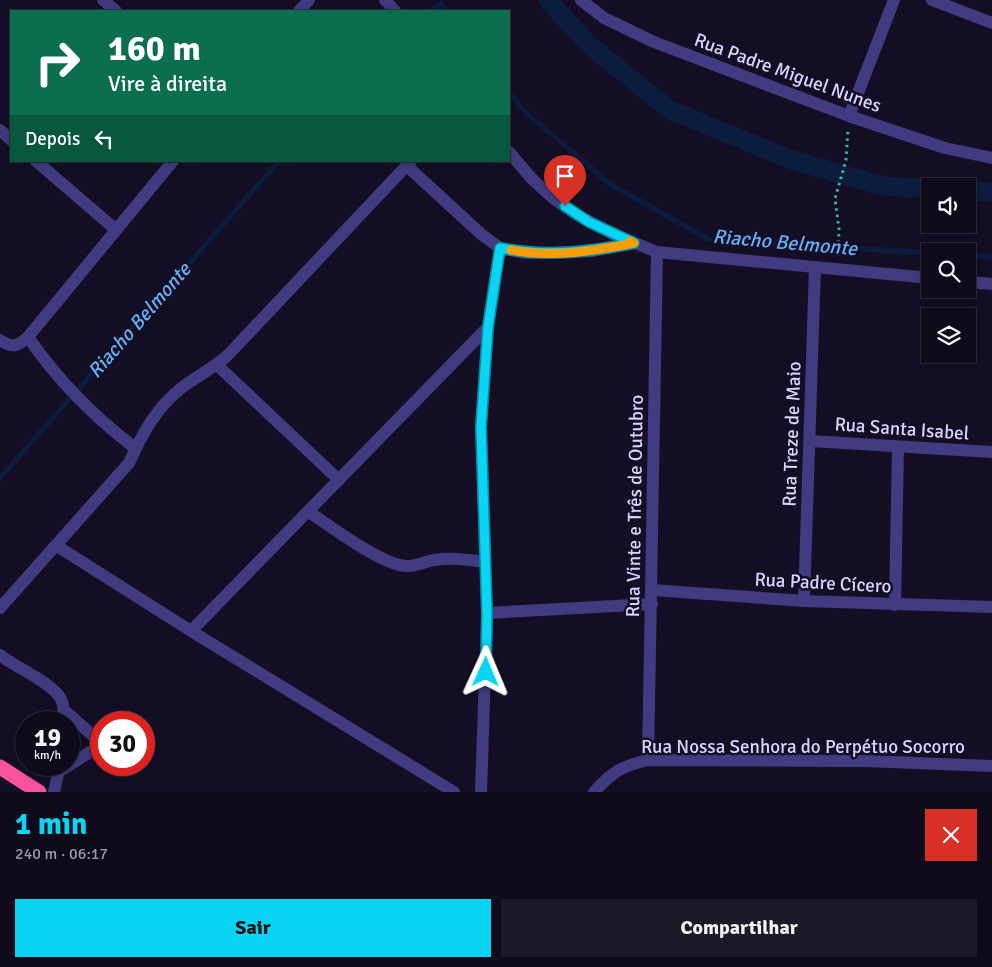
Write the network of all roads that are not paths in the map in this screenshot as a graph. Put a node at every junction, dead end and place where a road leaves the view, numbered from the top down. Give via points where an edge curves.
1 (103, 0) edge
2 (309, 0) edge
3 (385, 0) edge
4 (581, 0) edge
5 (894, 0) edge
6 (932, 0) edge
7 (115, 10) edge
8 (301, 10) edge
9 (394, 10) edge
10 (992, 23) edge
11 (849, 116) junction
12 (0, 130) edge
13 (10, 139) edge
14 (510, 153) edge
15 (992, 158) edge
16 (37, 162) edge
17 (172, 162) edge
18 (409, 164) edge
19 (116, 229) junction
20 (634, 243) junction
21 (500, 248) junction
22 (657, 252) junction
23 (815, 267) junction
24 (921, 277) edge
25 (976, 283) edge
26 (992, 284) edge
27 (488, 327) junction
28 (28, 337) junction
29 (0, 340) edge
30 (217, 365) junction
31 (810, 440) junction
32 (898, 447) junction
33 (135, 448) junction
34 (992, 452) edge
35 (339, 480) junction
36 (309, 512) junction
37 (57, 546) junction
38 (485, 562) junction
39 (652, 590) junction
40 (804, 601) junction
41 (652, 604) junction
42 (895, 605) junction
43 (992, 607) edge
44 (0, 608) edge
45 (487, 613) junction
46 (191, 631) junction
47 (0, 655) edge
48 (63, 711) edge
49 (80, 728) edge
50 (90, 736) edge
51 (648, 760) junction
52 (992, 766) edge
53 (0, 767) edge
54 (58, 776) edge
55 (39, 792) edge
56 (54, 792) edge
57 (454, 792) edge
58 (481, 792) edge
59 (594, 792) edge

1 - 7 street
2 - 8 street
3 - 9 street
4 - 11 street, Rua Padre Miguel Nunes via 604,18 654,42
5 - 11 street
6 - 10 street
11 - 15 street, Rua Padre Miguel Nunes via 945,148
12 - 13 street
14 - 20 street via 532,180 553,198 577,215
16 - 19 street
17 - 19 street
18 - 21 street via 481,234
18 - 30 street
19 - 28 street
20 - 21 street via 592,251 555,253 526,253
20 - 22 street
21 - 27 street
22 - 23 street
22 - 39 street, Rua Vinte e Três de Outubro
23 - 24 street
23 - 31 street, Rua Treze de Maio
25 - 26 street
27 - 35 street
27 - 38 street via 481,427
28 - 29 street via 19,345 9,346
28 - 33 street via 85,407
30 - 33 street via 182,387 167,401 152,418
30 - 35 street
31 - 32 street, Rua Santa Isabel
31 - 40 street, Rua Treze de Maio
32 - 34 street, Rua Santa Isabel
32 - 42 street
33 - 37 street via 129,463
35 - 36 street
36 - 38 street via 354,542 398,565 412,566 456,558
36 - 46 street
37 - 44 street
37 - 46 street
38 - 45 street
39 - 40 street, Rua Padre Cícero
39 - 41 street, Rua Vinte e Três de Outubro
40 - 42 street, Rua Padre Cícero
41 - 45 street
41 - 51 street, Rua Vinte e Três de Outubro
42 - 43 street, Rua Padre Cícero
45 - 58 street
46 - 57 street
47 - 48 street via 53,689 61,698
49 - 50 street
51 - 52 street, Rua Nossa Senhora do Perpétuo Socorro via 866,761
51 - 59 street, Rua Nossa Senhora do Perpétuo Socorro via 616,771
53 - 55 highway
54 - 56 street

